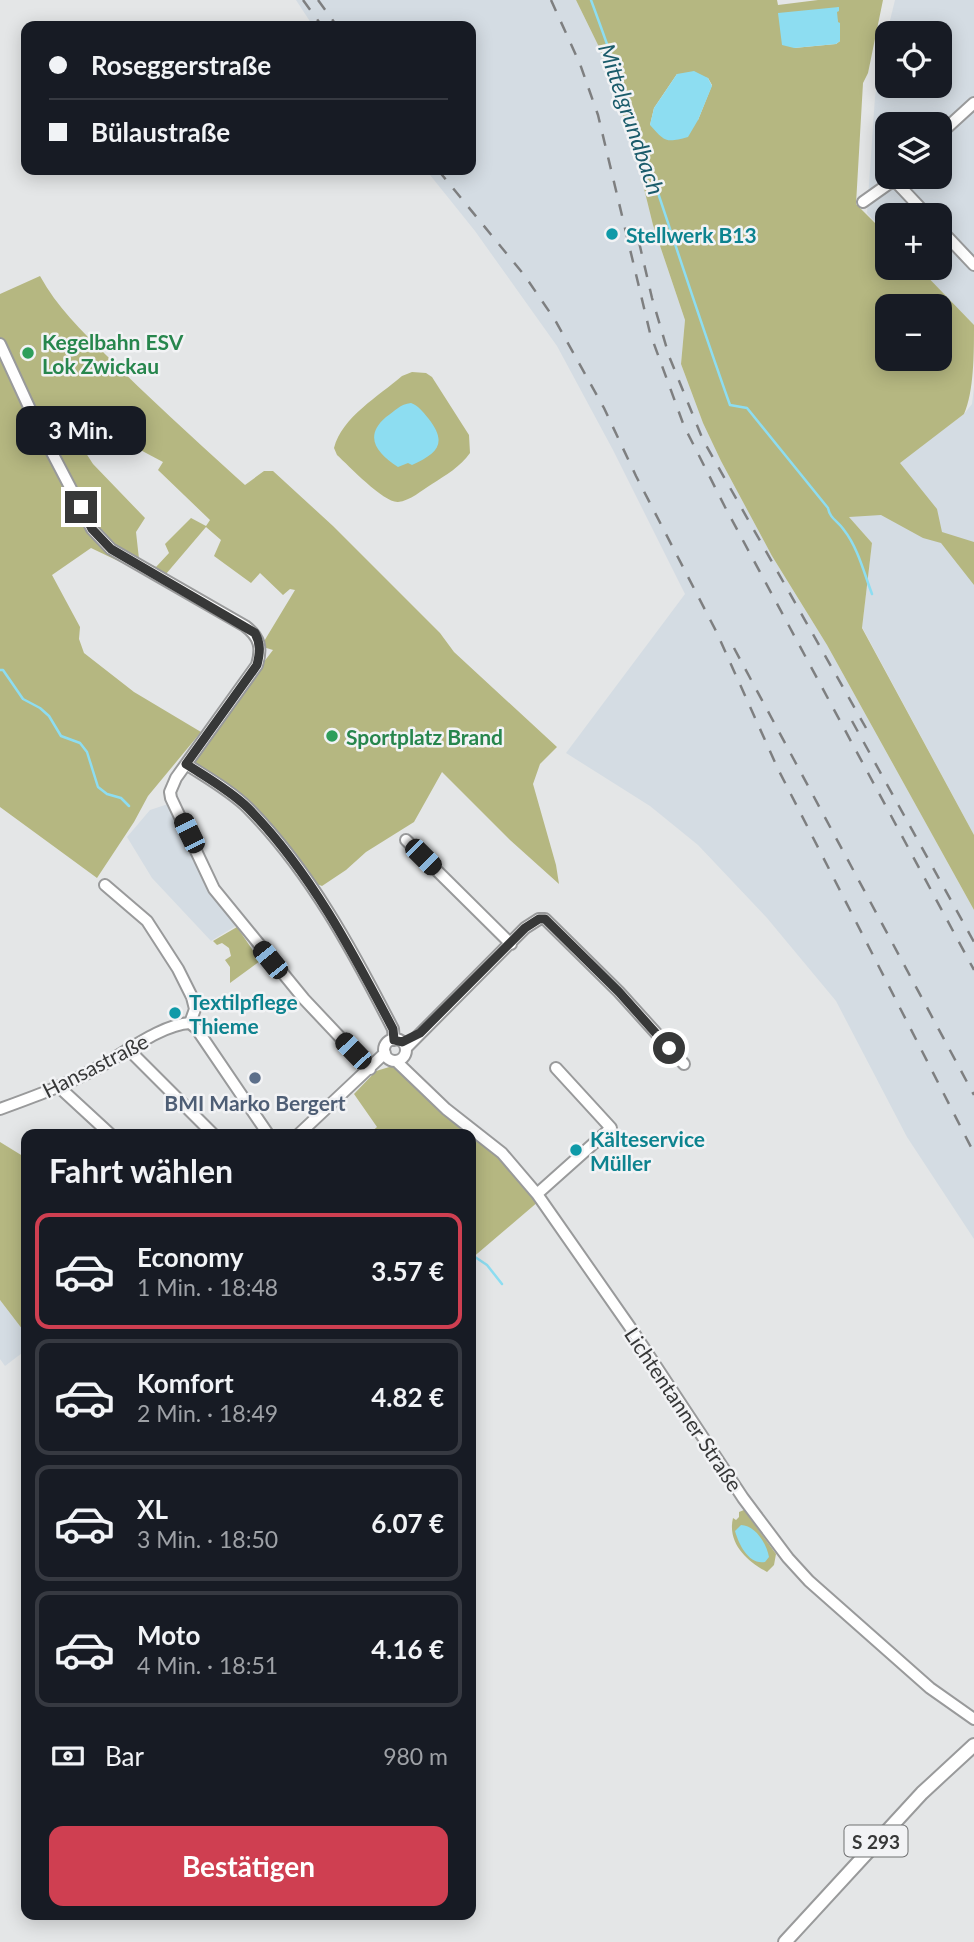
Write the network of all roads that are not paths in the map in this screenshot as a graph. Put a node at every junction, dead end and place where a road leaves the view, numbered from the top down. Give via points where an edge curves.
1 (974, 103) edge
2 (952, 123) edge
3 (882, 189) edge
4 (905, 189) edge
5 (863, 202) dead end
6 (917, 203) edge
7 (952, 242) edge
8 (974, 265) edge
9 (0, 344) edge
10 (186, 764) junction
11 (406, 840) dead end
12 (105, 885) dead end
13 (511, 944) junction
14 (190, 1023) junction
15 (128, 1049) junction
16 (397, 1051) junction
17 (684, 1064) dead end
18 (556, 1068) dead end
19 (370, 1069) junction
20 (59, 1087) junction
21 (0, 1109) edge
22 (105, 1129) edge
23 (208, 1129) edge
24 (265, 1129) edge
25 (304, 1129) edge
26 (471, 1129) edge
27 (476, 1133) edge
28 (537, 1194) junction
29 (974, 1719) edge
30 (974, 1745) edge
31 (785, 1942) edge

1 - 2 street
3 - 5 street
4 - 6 street
7 - 8 street
9 - 10 street via 92,529 111,549 246,626 259,640 257,665
10 - 16 street, Lichtentanner Straße via 246,806 298,870 353,954 393,1029
10 - 19 street via 170,792 214,889 303,999
11 - 13 street
12 - 14 street via 147,921 178,969 195,1009
13 - 16 street
13 - 17 street via 531,923 545,919
14 - 15 street, Hansastraße
14 - 24 street
15 - 20 street, Hansastraße
15 - 23 street
16 - 19 street
16 - 26 street, Lichtentanner Straße via 417,1079
18 - 28 street via 611,1128
19 - 25 street
20 - 21 street, Hansastraße
20 - 22 street
27 - 28 street, Lichtentanner Straße via 502,1153
28 - 29 street, Lichtentanner Straße via 788,1558 922,1681
30 - 31 main road, S 293 via 922,1793

